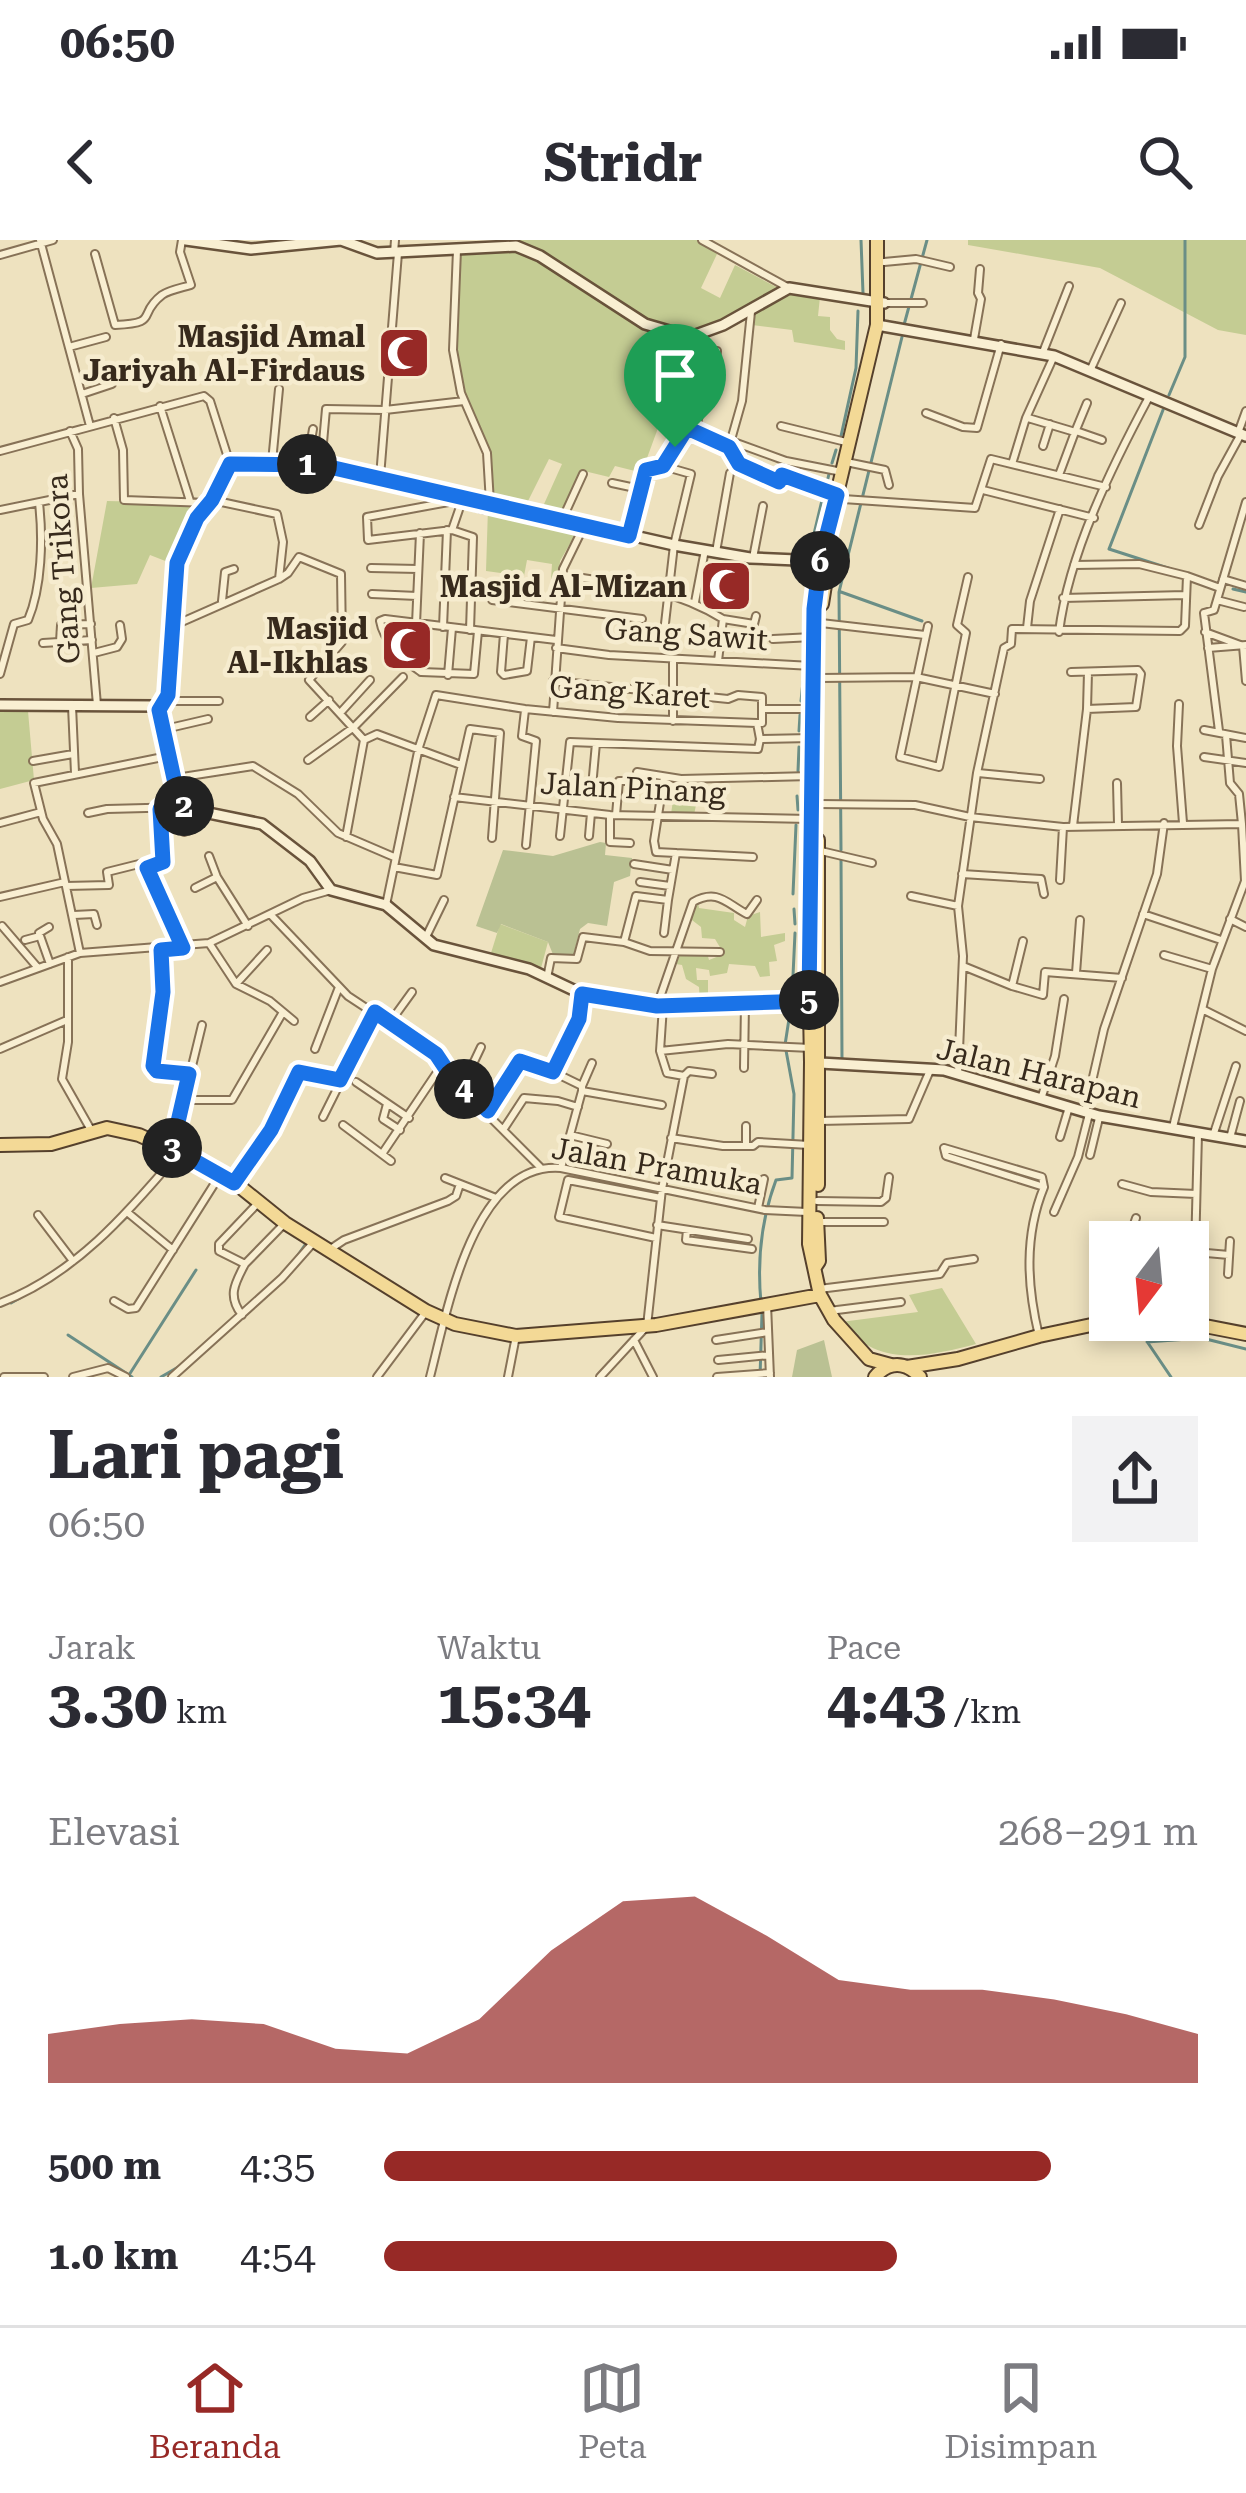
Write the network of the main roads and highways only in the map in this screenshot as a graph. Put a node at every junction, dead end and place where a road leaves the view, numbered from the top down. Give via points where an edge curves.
1 (880, 240) edge
2 (881, 303) junction
3 (880, 325) junction
4 (846, 468) junction
5 (849, 499) junction
6 (816, 672) junction
7 (2, 1144) edge
8 (814, 1212) junction
9 (819, 1292) junction
10 (1209, 1322) edge
11 (1089, 1324) edge
12 (1209, 1326) edge
13 (1246, 1332) edge
14 (848, 1338) junction
15 (958, 1359) junction
16 (890, 1365) junction
17 (907, 1366) junction
18 (872, 1377) edge
19 (920, 1377) edge
20 (932, 1377) edge

1 - 2 main road
1 - 2 main road
2 - 3 main road
3 - 4 main road
3 - 4 main road
4 - 5 main road
5 - 6 main road via 829,560 832,624
5 - 6 main road via 816,560
6 - 8 main road
6 - 8 main road via 797,1001 811,1048
7 - 9 main road via 51,1144 116,1128 176,1150 426,1311 516,1336 647,1326
8 - 9 main road
9 - 14 main road
10 - 13 main road
11 - 15 main road
12 - 13 main road
14 - 16 main road via 869,1359
14 - 18 main road
15 - 17 main road
15 - 20 main road
16 - 17 main road
16 - 18 main road
17 - 19 main road

